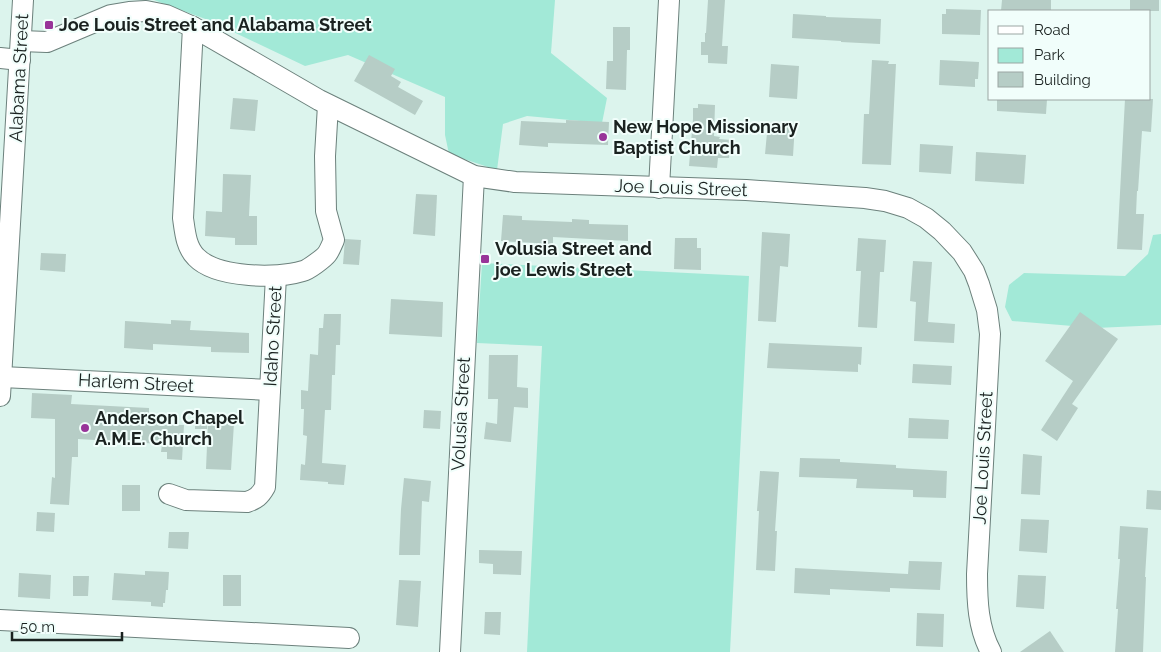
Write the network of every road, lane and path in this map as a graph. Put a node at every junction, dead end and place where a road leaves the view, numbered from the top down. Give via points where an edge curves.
1 (23, 0) edge
2 (669, 0) edge
3 (193, 27) junction
4 (21, 50) junction
5 (0, 58) edge
6 (328, 105) junction
7 (474, 176) junction
8 (658, 188) junction
9 (4, 258) edge
10 (276, 276) junction
11 (1, 386) edge
12 (270, 390) junction
13 (170, 494) dead end
14 (0, 620) edge
15 (350, 638) dead end
16 (450, 652) edge
17 (991, 652) edge

1 - 4 street, Alabama Street
2 - 8 street
3 - 4 street, Joe Louis Street via 166,15 146,11 111,14 48,42
3 - 6 street, Joe Louis Street
3 - 10 street, Idaho Street via 183,218 186,237 191,251 203,264 225,272
4 - 5 street, Joe Louis Street
4 - 9 street, Alabama Street
6 - 7 street, Joe Louis Street
6 - 10 street via 326,211 334,240 327,255 304,271
7 - 8 street, Joe Louis Street via 515,182
7 - 16 street, Volusia Street
8 - 17 street, Joe Louis Street via 746,190 885,201 926,218 962,252 979,284 990,334 977,602 985,641
9 - 11 street, Alabama Street
10 - 12 street, Idaho Street
11 - 12 street, Harlem Street
12 - 13 street, Idaho Street via 265,487 261,494 247,502 186,500
14 - 15 street

